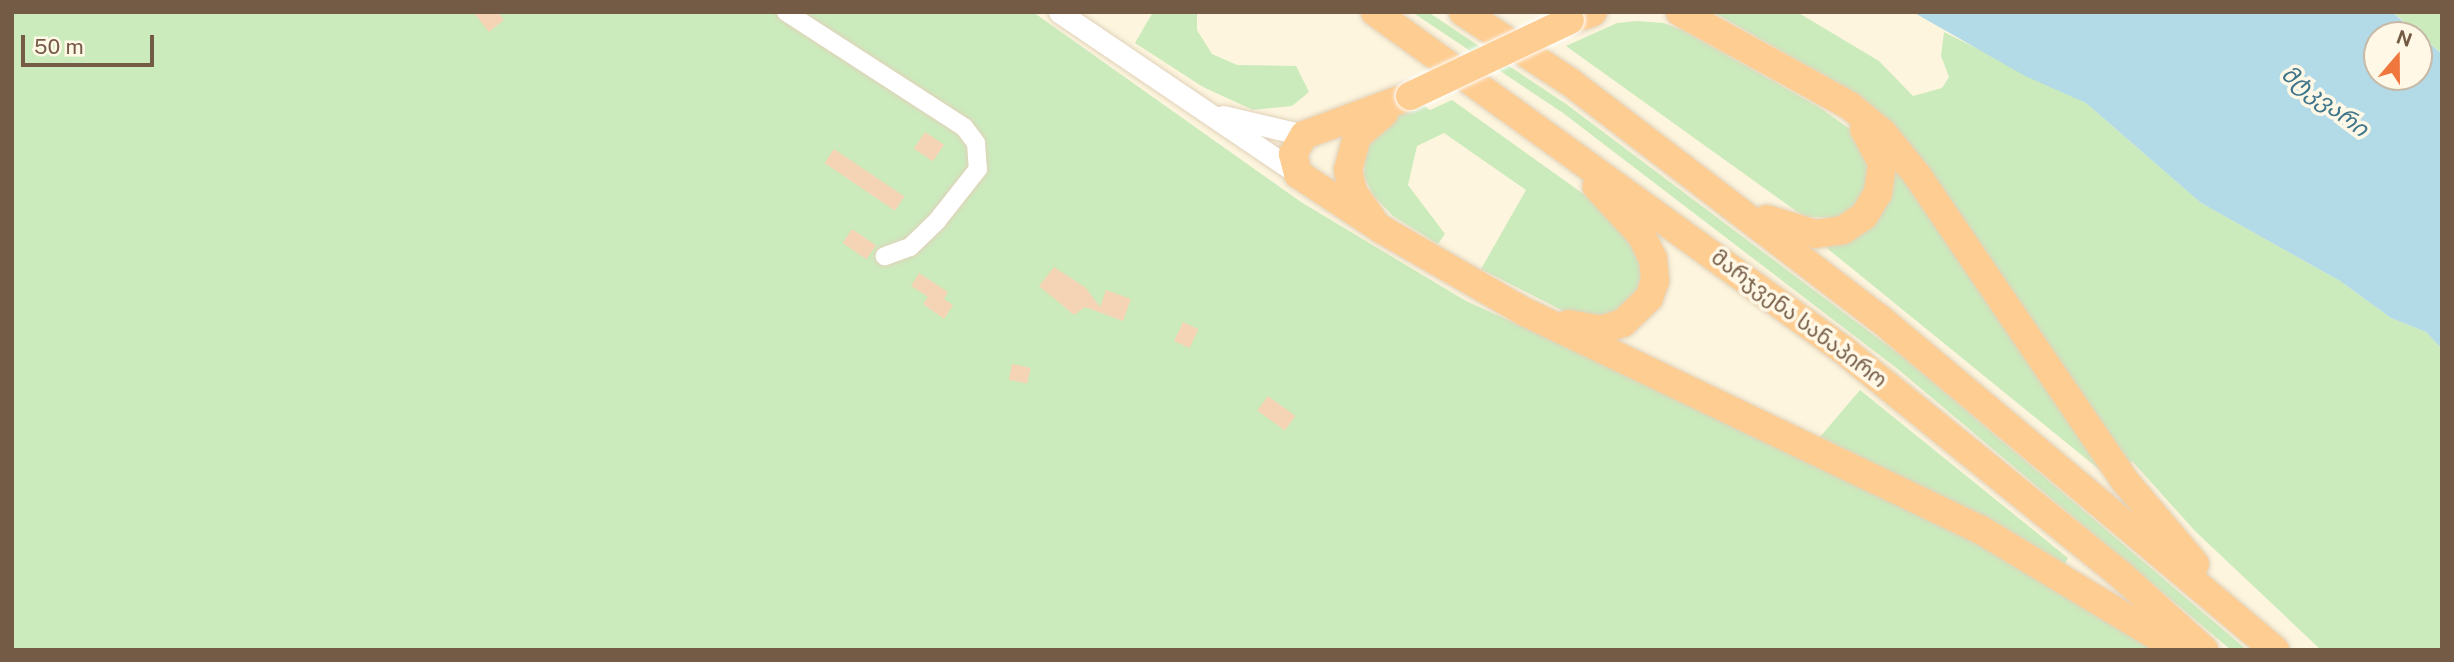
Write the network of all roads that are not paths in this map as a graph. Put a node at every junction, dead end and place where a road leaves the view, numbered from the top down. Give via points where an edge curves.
1 (786, 12) edge
2 (1059, 12) edge
3 (1375, 12) edge
4 (1463, 12) edge
5 (1680, 12) edge
6 (1582, 16) edge
7 (1820, 89) junction
8 (1410, 96) junction
9 (1183, 99) junction
10 (1314, 132) junction
11 (1551, 135) junction
12 (1349, 162) junction
13 (1305, 179) junction
14 (1724, 196) junction
15 (1381, 229) junction
16 (885, 256) dead end
17 (1525, 312) junction
18 (2270, 645) edge
19 (2180, 650) edge
20 (2204, 650) edge

1 - 16 street via 964,127 976,143 978,169 937,220 910,247
2 - 9 street
3 - 11 highway, მარჯვენა სანაპირო
4 - 14 highway via 1570,82
5 - 7 highway
6 - 8 highway, bridge
7 - 14 highway via 1862,127 1882,163 1878,193 1864,216 1843,230 1815,234 1784,228
7 - 18 highway via 1883,133 1917,175 2124,480
8 - 10 highway
8 - 12 highway via 1364,128
9 - 10 street via 1245,124
9 - 13 street
10 - 12 highway via 1342,137
10 - 13 highway via 1293,154
11 - 17 highway via 1642,236 1653,259 1655,281 1638,312 1601,330
11 - 20 highway, მარჯვენა სანაპირო via 1842,349 2109,565
12 - 13 highway via 1331,185
12 - 15 highway via 1359,204
13 - 15 highway
14 - 18 highway via 1879,318
15 - 17 highway
17 - 19 highway via 1981,530

